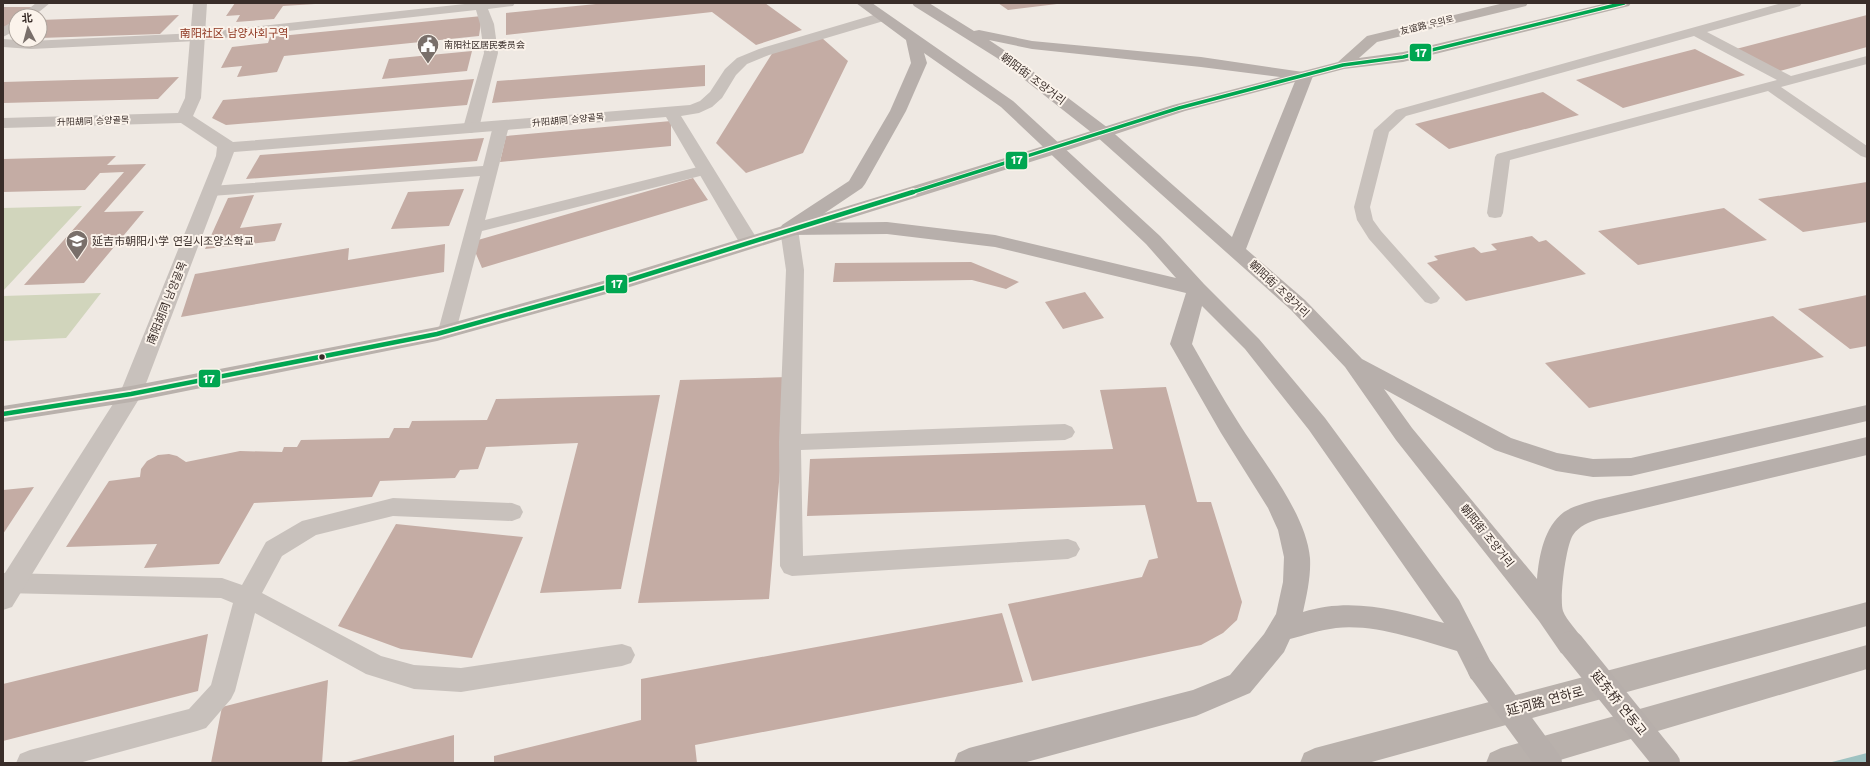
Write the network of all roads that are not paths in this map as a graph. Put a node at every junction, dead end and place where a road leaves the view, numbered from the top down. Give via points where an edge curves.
1 (200, 3) edge
2 (508, 3) edge
3 (863, 3) edge
4 (919, 3) edge
5 (1521, 3) edge
6 (1624, 3) edge
7 (1796, 3) edge
8 (480, 4) edge
9 (882, 17) junction
10 (965, 31) junction
11 (1695, 31) junction
12 (197, 37) junction
13 (913, 38) junction
14 (3, 43) edge
15 (1867, 60) edge
16 (1343, 65) junction
17 (1305, 76) junction
18 (1790, 81) junction
19 (1770, 86) junction
20 (671, 112) junction
21 (184, 118) junction
22 (3, 123) edge
23 (501, 126) junction
24 (471, 128) junction
25 (1102, 132) junction
26 (226, 148) junction
27 (1054, 148) junction
28 (1867, 153) edge
29 (490, 170) junction
30 (706, 170) junction
31 (211, 191) junction
32 (1495, 213) dead end
33 (474, 228) junction
34 (789, 229) junction
35 (749, 242) junction
36 (1237, 249) junction
37 (1197, 289) junction
38 (1431, 298) dead end
39 (447, 330) junction
40 (1353, 362) junction
41 (131, 394) junction
42 (1867, 413) edge
43 (3, 414) edge
44 (1065, 432) dead end
45 (790, 442) junction
46 (1867, 446) edge
47 (512, 512) dead end
48 (1068, 549) dead end
49 (7, 588) edge
50 (247, 598) junction
51 (1549, 614) junction
52 (1867, 614) edge
53 (1282, 630) junction
54 (1467, 641) junction
55 (1571, 644) joint
56 (622, 655) dead end
57 (1867, 657) edge
58 (30, 763) edge
59 (970, 763) edge
60 (1315, 763) edge
61 (1502, 763) edge
62 (1549, 763) edge
63 (1667, 763) edge

1 - 12 street
2 - 8 lane
3 - 9 main road
4 - 10 main road, 朝阳街 조양거리
5 - 16 main road, 友谊路 우의로 via 1372,39
6 - 16 main road, 友谊路 우의로 via 1403,58
7 - 11 lane
8 - 12 lane
8 - 24 lane via 487,24 491,53
9 - 13 main road
9 - 20 street, 升阳胡同 승양골목 via 742,61 730,72 716,95 706,104 693,110
10 - 17 main road via 1032,45 1201,62
10 - 25 main road, 朝阳街 조양거리 via 1002,55
11 - 18 lane
11 - 38 lane via 1401,113 1382,130 1362,207 1365,220 1375,235
12 - 14 lane via 31,45
12 - 21 street via 193,98
13 - 27 main road via 1006,104
13 - 34 main road via 919,63 898,111 856,184
15 - 18 lane
16 - 17 main road, 友谊路 우의로
17 - 25 main road, 友谊路 우의로 via 1179,108
17 - 36 main road
18 - 19 lane
19 - 28 lane
19 - 32 lane via 1503,157
20 - 23 street, 升阳胡同 승양골목
20 - 30 street
21 - 22 street, 升阳胡同 승양골목
21 - 26 street via 226,145
23 - 24 street, 升阳胡同 승양골목
23 - 29 lane
24 - 26 street, 升阳胡同 승양골목
25 - 27 main road, 友谊路 우의로
25 - 36 main road, 朝阳街 조양거리
26 - 31 street, 南阳胡同 남양골목
27 - 34 main road, 友谊路 우의로
27 - 37 main road via 1153,240
29 - 31 lane
29 - 33 lane
30 - 33 lane
30 - 35 street
31 - 41 street, 南阳胡同 남양골목
33 - 39 lane
34 - 35 main road, 友谊路 우의로
34 - 37 main road via 887,228 995,242
34 - 45 lane via 795,270
35 - 39 main road, 友谊路 우의로 via 568,298
36 - 40 main road, 朝阳街 조양거리 via 1298,305
37 - 53 main road via 1181,344 1229,427 1278,503 1291,530 1297,557 1296,582 1289,616
37 - 54 main road via 1252,344 1317,424 1450,608
39 - 41 main road, 友谊路 우의로
40 - 42 main road via 1503,444 1556,462 1593,468 1631,467
40 - 51 main road, 朝阳街 조양거리 via 1404,434
41 - 43 main road, 友谊路 우의로
41 - 49 street, 南阳胡同 남양골목
44 - 45 lane
45 - 48 lane via 792,566
46 - 51 main road via 1596,510 1572,519 1562,531 1552,559
47 - 50 lane via 393,507 310,527 274,549
49 - 50 lane via 222,588
50 - 56 lane via 375,666 414,677 461,680
50 - 58 lane via 222,691 197,719
51 - 55 main road, 朝阳街 조양거리
52 - 60 main road, 延河路 연하로
53 - 54 main road via 1319,619 1344,616 1382,620
53 - 59 main road via 1240,684 1196,703
54 - 62 main road, bridge via 1481,670
55 - 63 main road, 延东桥 연동교, bridge
57 - 61 main road

